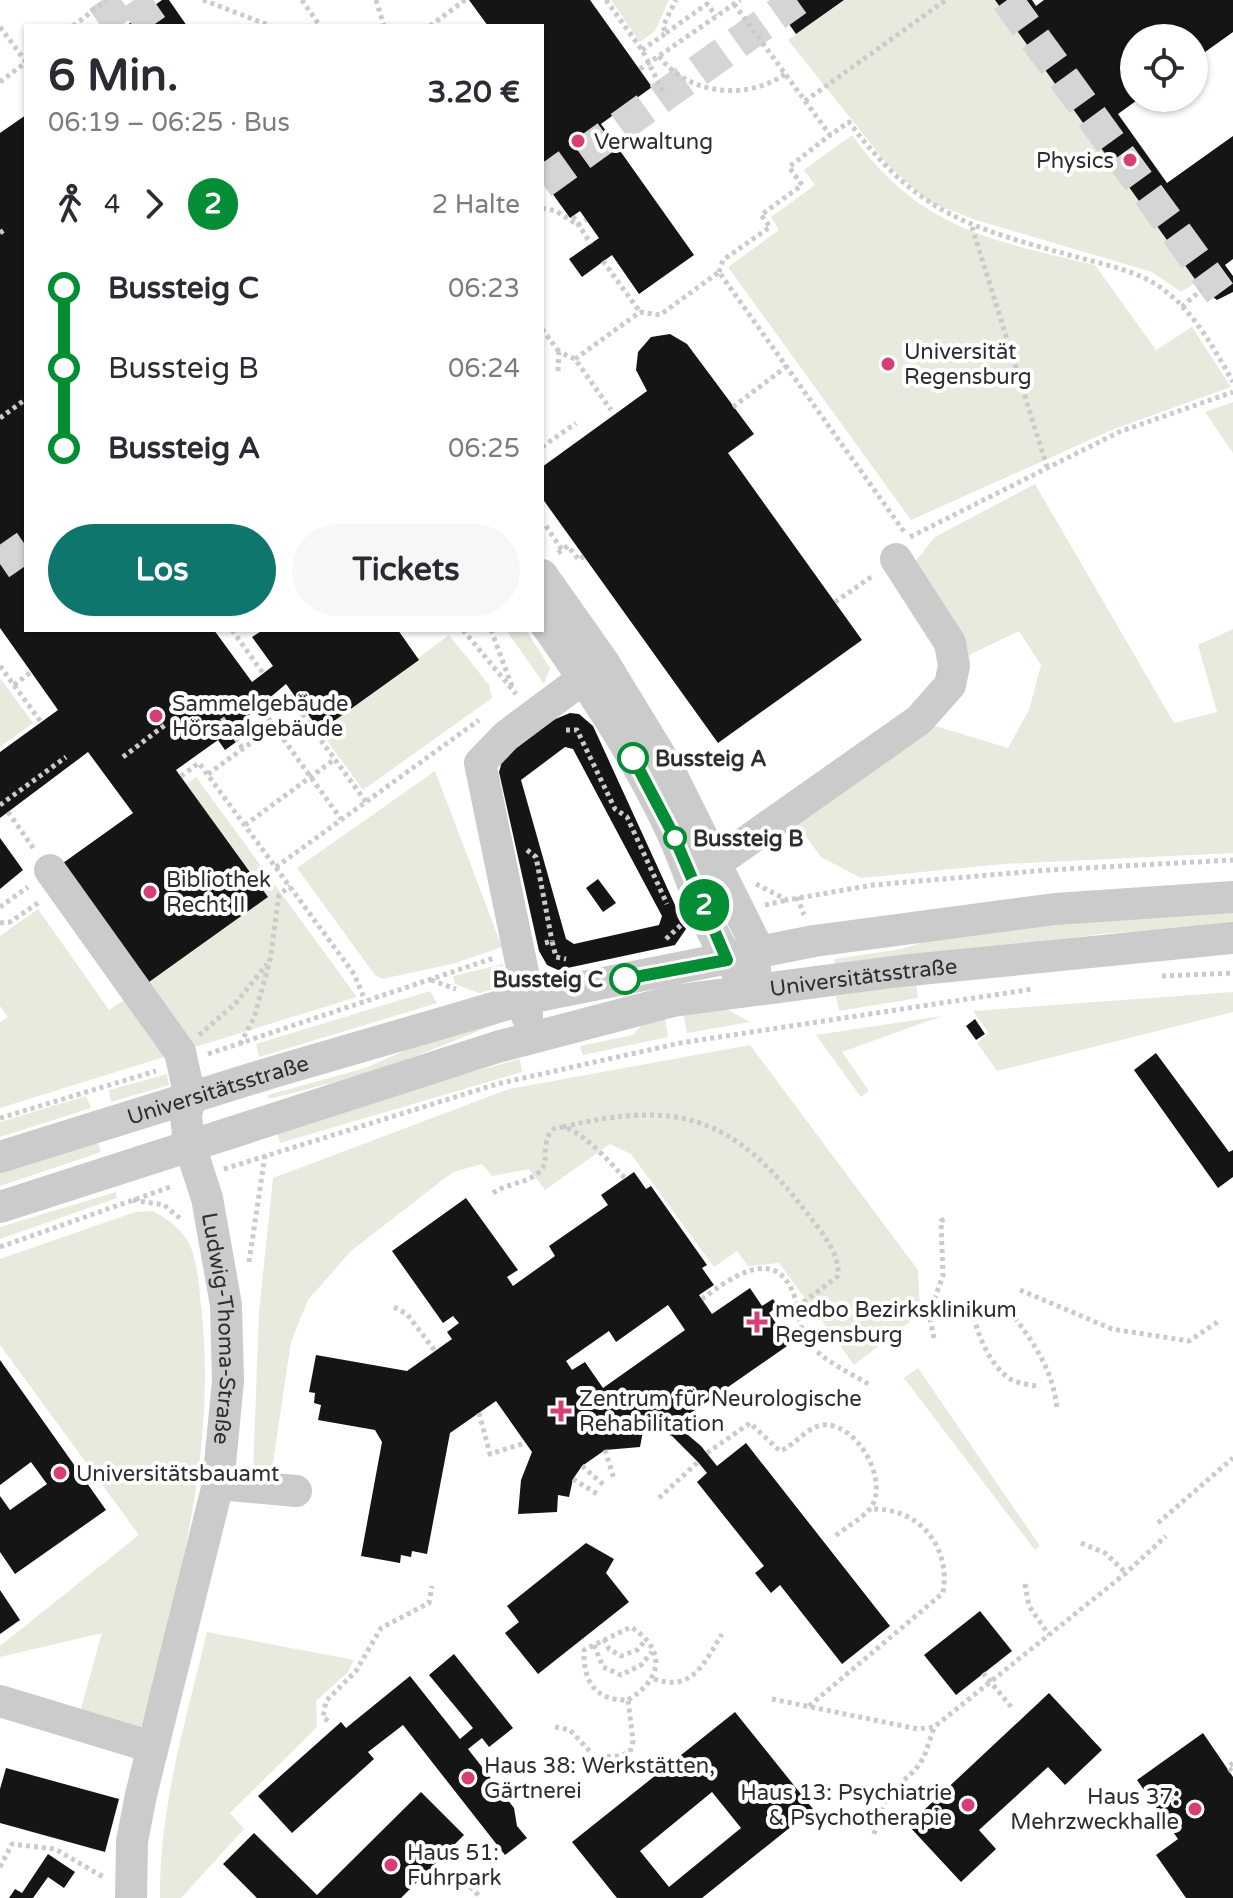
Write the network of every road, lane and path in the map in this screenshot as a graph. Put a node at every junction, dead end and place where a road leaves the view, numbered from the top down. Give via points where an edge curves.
1 (107, 0) edge
2 (203, 0) edge
3 (302, 0) edge
4 (376, 0) edge
5 (606, 0) edge
6 (676, 0) edge
7 (740, 0) edge
8 (946, 0) edge
9 (462, 1) edge
10 (734, 4) junction
11 (716, 16) junction
12 (76, 24) edge
13 (266, 24) edge
14 (319, 24) edge
15 (383, 24) edge
16 (433, 24) edge
17 (0, 27) edge
18 (666, 33) junction
19 (642, 50) junction
20 (659, 56) junction
21 (24, 59) edge
22 (24, 64) edge
23 (640, 69) dead end
24 (785, 74) junction
25 (0, 82) edge
26 (665, 95) dead end
27 (805, 101) junction
28 (830, 135) junction
29 (544, 208) edge
30 (573, 216) dead end
31 (586, 220) dead end
32 (578, 225) junction
33 (972, 226) junction
34 (591, 244) dead end
35 (603, 261) dead end
36 (719, 272) junction
37 (1202, 289) dead end
38 (1182, 307) junction
39 (640, 312) junction
40 (544, 332) edge
41 (559, 352) junction
42 (575, 359) junction
43 (787, 366) junction
44 (558, 371) dead end
45 (1233, 382) edge
46 (1233, 392) edge
47 (24, 400) edge
48 (733, 407) dead end
49 (611, 410) dead end
50 (0, 418) edge
51 (576, 423) dead end
52 (544, 446) edge
53 (1047, 467) junction
54 (546, 526) dead end
55 (562, 550) junction
56 (584, 556) dead end
57 (896, 559) dead end
58 (546, 566) edge
59 (544, 621) edge
60 (234, 632) edge
61 (465, 632) edge
62 (492, 632) edge
63 (0, 666) edge
64 (594, 671) junction
65 (31, 672) dead end
66 (263, 673) dead end
67 (14, 685) junction
68 (503, 703) dead end
69 (524, 705) junction
70 (490, 712) dead end
71 (222, 718) dead end
72 (41, 722) dead end
73 (165, 725) dead end
74 (274, 726) junction
75 (243, 749) junction
76 (66, 757) dead end
77 (123, 757) dead end
78 (335, 759) junction
79 (208, 774) junction
80 (181, 776) dead end
81 (310, 777) junction
82 (366, 802) junction
83 (0, 805) edge
84 (8, 812) dead end
85 (342, 820) junction
86 (245, 825) junction
87 (522, 846) dead end
88 (1233, 860) edge
89 (716, 863) junction
90 (276, 867) junction
91 (56, 878) junction
92 (290, 886) junction
93 (1233, 897) edge
94 (709, 917) junction
95 (0, 923) edge
96 (678, 926) junction
97 (1233, 938) edge
98 (552, 941) junction
99 (655, 941) dead end
100 (518, 949) junction
101 (742, 956) junction
102 (576, 957) dead end
103 (270, 960) junction
104 (1233, 973) edge
105 (1160, 976) dead end
106 (1039, 988) dead end
107 (753, 989) junction
108 (528, 998) junction
109 (365, 1000) junction
110 (239, 1043) junction
111 (497, 1047) junction
112 (182, 1057) junction
113 (96, 1090) junction
114 (190, 1097) junction
115 (0, 1118) edge
116 (107, 1124) junction
117 (563, 1127) junction
118 (189, 1143) junction
119 (265, 1155) junction
120 (0, 1157) edge
121 (121, 1167) junction
122 (200, 1177) junction
123 (625, 1178) dead end
124 (493, 1193) dead end
125 (131, 1199) junction
126 (0, 1207) edge
127 (946, 1218) dead end
128 (185, 1222) dead end
129 (0, 1247) edge
130 (1020, 1290) dead end
131 (702, 1299) dead end
132 (226, 1305) junction
133 (1005, 1305) dead end
134 (394, 1307) dead end
135 (797, 1307) junction
136 (974, 1317) dead end
137 (1219, 1321) dead end
138 (934, 1338) dead end
139 (435, 1351) dead end
140 (870, 1385) dead end
141 (1040, 1387) dead end
142 (1057, 1410) dead end
143 (479, 1413) dead end
144 (525, 1443) dead end
145 (605, 1450) dead end
146 (707, 1453) dead end
147 (1233, 1458) edge
148 (698, 1462) dead end
149 (582, 1466) dead end
150 (573, 1479) dead end
151 (614, 1479) dead end
152 (218, 1484) junction
153 (605, 1486) dead end
154 (296, 1491) dead end
155 (599, 1495) dead end
156 (659, 1498) dead end
157 (870, 1509) junction
158 (1158, 1523) dead end
159 (835, 1536) dead end
160 (1166, 1536) dead end
161 (1081, 1543) dead end
162 (1126, 1573) junction
163 (1025, 1584) dead end
164 (432, 1586) dead end
165 (722, 1634) dead end
166 (1049, 1635) junction
167 (604, 1639) junction
168 (645, 1641) junction
169 (594, 1645) junction
170 (653, 1651) junction
171 (983, 1673) dead end
172 (654, 1679) junction
173 (990, 1683) junction
174 (772, 1699) dead end
175 (628, 1700) junction
176 (0, 1701) edge
177 (809, 1706) junction
178 (1013, 1709) dead end
179 (328, 1721) dead end
180 (555, 1727) dead end
181 (934, 1727) junction
182 (152, 1747) junction
183 (1229, 1766) edge
184 (1233, 1773) edge
185 (874, 1834) dead end
186 (0, 1867) edge
187 (459, 1875) dead end
188 (130, 1890) edge
189 (481, 1898) edge

1 - 12 path
2 - 13 path
3 - 14 path
4 - 15 path
5 - 19 path
6 - 18 path via 663,26
7 - 10 path
8 - 27 path
9 - 16 path
10 - 11 path
10 - 24 path
11 - 18 path via 707,4
11 - 20 path
17 - 21 path
18 - 19 path
19 - 26 path
20 - 23 path
20 - 24 path via 671,73 719,89 766,88
22 - 25 path
24 - 27 path
27 - 28 path
28 - 33 path via 849,122 897,180
28 - 36 path via 789,167 802,185 761,215 770,227 723,260
29 - 32 path
30 - 32 path
31 - 32 path
32 - 34 path
33 - 38 path via 1123,272 1163,288
33 - 53 path
35 - 39 path
36 - 39 path via 660,315
36 - 43 path
37 - 38 path
38 - 45 path
39 - 42 path
40 - 41 path
41 - 42 path
41 - 44 path
42 - 49 path
43 - 48 path
43 - 53 path via 908,537
46 - 53 path via 1119,432
47 - 50 path
51 - 52 path
54 - 55 path
55 - 56 path via 568,546 579,560
55 - 58 path
57 - 89 street via 950,643 950,685 919,720
58 - 64 street
59 - 64 street
60 - 66 path
61 - 69 path
62 - 69 path
63 - 67 path
64 - 69 street
64 - 89 street via 668,768
64 - 94 street
65 - 67 path
67 - 72 path
68 - 69 path
69 - 96 path via 549,741 569,727 577,730 615,809 627,817
69 - 100 street via 480,763
70 - 82 path
71 - 75 path
73 - 77 path
74 - 75 path
74 - 78 path via 264,713 288,695
74 - 81 path
75 - 79 path
76 - 83 path
78 - 81 path
78 - 82 path
79 - 80 path via 199,763
79 - 86 path
81 - 85 path
81 - 86 path
82 - 85 path
84 - 91 path
85 - 90 path
86 - 90 path
87 - 98 path via 536,857
88 - 89 path via 873,885 787,900
89 - 101 street
90 - 92 path
91 - 95 path via 10,922
91 - 112 street
92 - 103 path via 279,895
92 - 109 path via 354,974
93 - 101 street, Universitätsstraße via 1055,909 814,941
94 - 96 path
94 - 101 street
96 - 99 path via 668,938
97 - 107 street, Universitätsstraße
98 - 100 path
98 - 102 path via 556,957
100 - 108 street
100 - 109 path
101 - 107 street
101 - 108 street, Universitätsstraße
103 - 110 path via 254,1018
103 - 112 path
104 - 105 path
106 - 119 path via 680,1043 497,1084
107 - 111 street, Universitätsstraße via 673,1001
108 - 111 street, Universitätsstraße via 521,1027
108 - 114 street, Universitätsstraße
109 - 110 path
110 - 112 path
111 - 118 street, Universitätsstraße
112 - 113 path
112 - 114 street, Ludwig-Thoma-Straße
113 - 115 path
113 - 116 path
114 - 116 street, Universitätsstraße
114 - 118 street, Ludwig-Thoma-Straße
116 - 120 street, Universitätsstraße
117 - 123 path via 577,1130
117 - 124 path via 546,1141 544,1168
117 - 135 path via 678,1115 709,1124 747,1147 785,1183 838,1263 838,1276
118 - 121 street, Universitätsstraße
118 - 122 street, Ludwig-Thoma-Straße
119 - 122 path
119 - 132 path via 248,1269
121 - 125 path
121 - 126 street, Universitätsstraße
122 - 125 path
122 - 132 street, Ludwig-Thoma-Straße
125 - 128 path via 164,1205
125 - 129 path
127 - 138 path via 941,1221 943,1276 929,1314
130 - 137 path via 1112,1329 1148,1336 1189,1341
131 - 135 path via 740,1271 755,1267 784,1279
132 - 152 street, Ludwig-Thoma-Straße via 228,1381
133 - 142 path via 1049,1370
134 - 139 path via 407,1314
135 - 140 path via 806,1339 821,1355
136 - 141 path via 978,1336 1004,1374
143 - 144 path via 490,1454
145 - 151 path
146 - 157 path via 750,1423 780,1451 814,1427 838,1427 852,1437 871,1465 876,1495
147 - 158 path
148 - 156 path
149 - 153 path
150 - 155 path
152 - 154 street
152 - 182 street, Ludwig-Thoma-Straße
157 - 159 path
157 - 177 path via 904,1515 934,1538 944,1556 943,1593
160 - 162 path
161 - 162 path via 1105,1553
162 - 166 path
163 - 166 path via 1029,1606
164 - 179 path via 429,1603 388,1622 375,1635 356,1671 326,1701 323,1717
165 - 172 path via 695,1676 679,1683
166 - 173 path
167 - 168 path via 631,1627
167 - 168 path via 621,1656
167 - 169 path
168 - 170 path
169 - 170 path via 603,1667 621,1675
169 - 175 path via 584,1650 588,1682 600,1696
170 - 172 path via 658,1666
171 - 173 path
172 - 175 path
173 - 178 path
173 - 181 path
174 - 177 path
175 - 180 path via 633,1741 626,1755 595,1757 570,1730
176 - 182 street
177 - 181 path via 918,1729
181 - 185 path via 916,1769 886,1797
182 - 188 street, Ludwig-Thoma-Straße via 132,1841
183 - 184 path
186 - 188 path via 12,1844 55,1849
187 - 189 path

